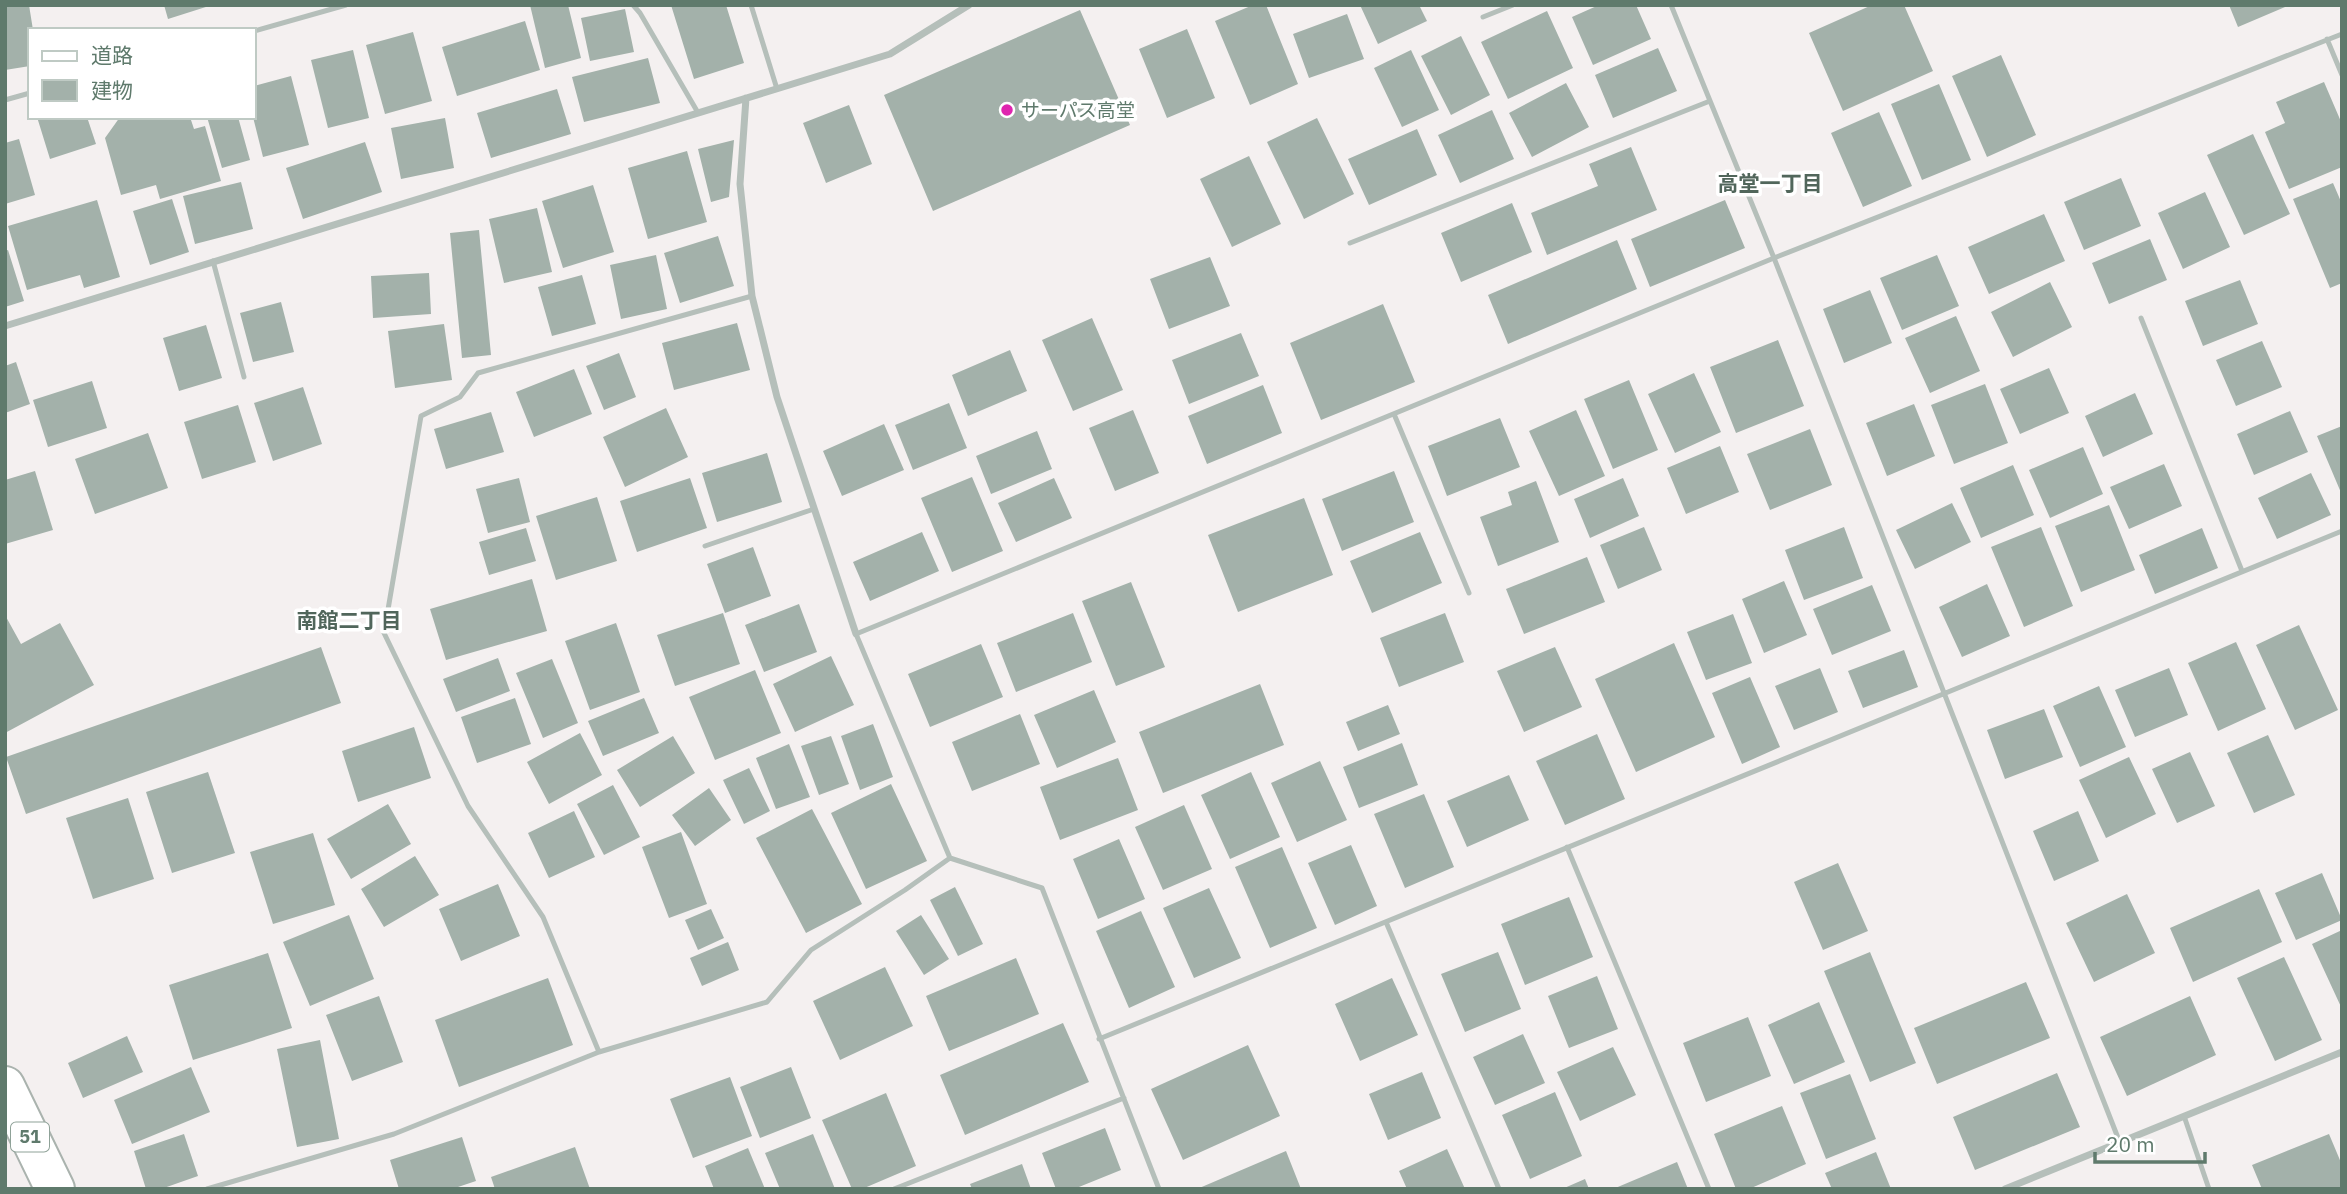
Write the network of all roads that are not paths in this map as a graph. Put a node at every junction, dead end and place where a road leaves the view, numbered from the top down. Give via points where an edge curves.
1 (346, 5) edge
2 (633, 5) edge
3 (751, 5) edge
4 (969, 5) edge
5 (1513, 5) edge
6 (1671, 5) edge
7 (1483, 17) dead end
8 (256, 30) edge
9 (2342, 34) edge
10 (2327, 39) junction
11 (2342, 75) edge
12 (778, 89) junction
13 (28, 94) edge
14 (746, 98) junction
15 (5, 100) edge
16 (1710, 101) junction
17 (697, 111) junction
18 (1350, 243) dead end
19 (1774, 258) junction
20 (213, 261) junction
21 (752, 296) junction
22 (2141, 318) dead end
23 (5, 326) edge
24 (244, 377) dead end
25 (1394, 414) junction
26 (814, 509) junction
27 (2342, 531) edge
28 (705, 546) dead end
29 (2242, 571) junction
30 (1469, 593) dead end
31 (856, 634) junction
32 (1944, 695) junction
33 (1567, 847) junction
34 (950, 858) junction
35 (1386, 922) junction
36 (1099, 1039) junction
37 (599, 1052) junction
38 (2342, 1052) edge
39 (5, 1086) edge
40 (1124, 1098) junction
41 (2184, 1115) junction
42 (2120, 1143) junction
43 (55, 1189) edge
44 (206, 1189) edge
45 (894, 1189) edge
46 (1159, 1189) edge
47 (1499, 1189) edge
48 (1709, 1189) edge
49 (2006, 1189) edge
50 (2209, 1189) edge

1 - 8 lane
2 - 17 lane
3 - 12 lane
4 - 12 street via 890,54
5 - 7 lane
6 - 16 lane
9 - 10 lane
10 - 11 lane
10 - 19 lane
12 - 14 street
13 - 15 lane
14 - 17 street
14 - 21 street via 740,184
16 - 18 lane
16 - 19 lane
17 - 20 street
19 - 25 lane
19 - 32 lane
20 - 23 street
20 - 24 lane
21 - 26 street via 777,397
21 - 37 lane via 478,373 460,397 421,416 384,633 468,806 543,917
22 - 29 lane
25 - 30 lane
25 - 31 lane
26 - 28 lane
26 - 31 street
27 - 29 lane
29 - 32 lane
31 - 34 lane
32 - 33 lane
32 - 42 lane
33 - 35 lane
33 - 48 lane
34 - 36 lane via 1042,888
34 - 37 lane via 811,950 767,1002
35 - 36 lane
35 - 47 lane
36 - 40 lane
37 - 44 lane via 394,1134
38 - 41 street
39 - 43 main road, 51
40 - 45 lane
40 - 46 lane
41 - 42 street
41 - 50 lane
42 - 49 street

